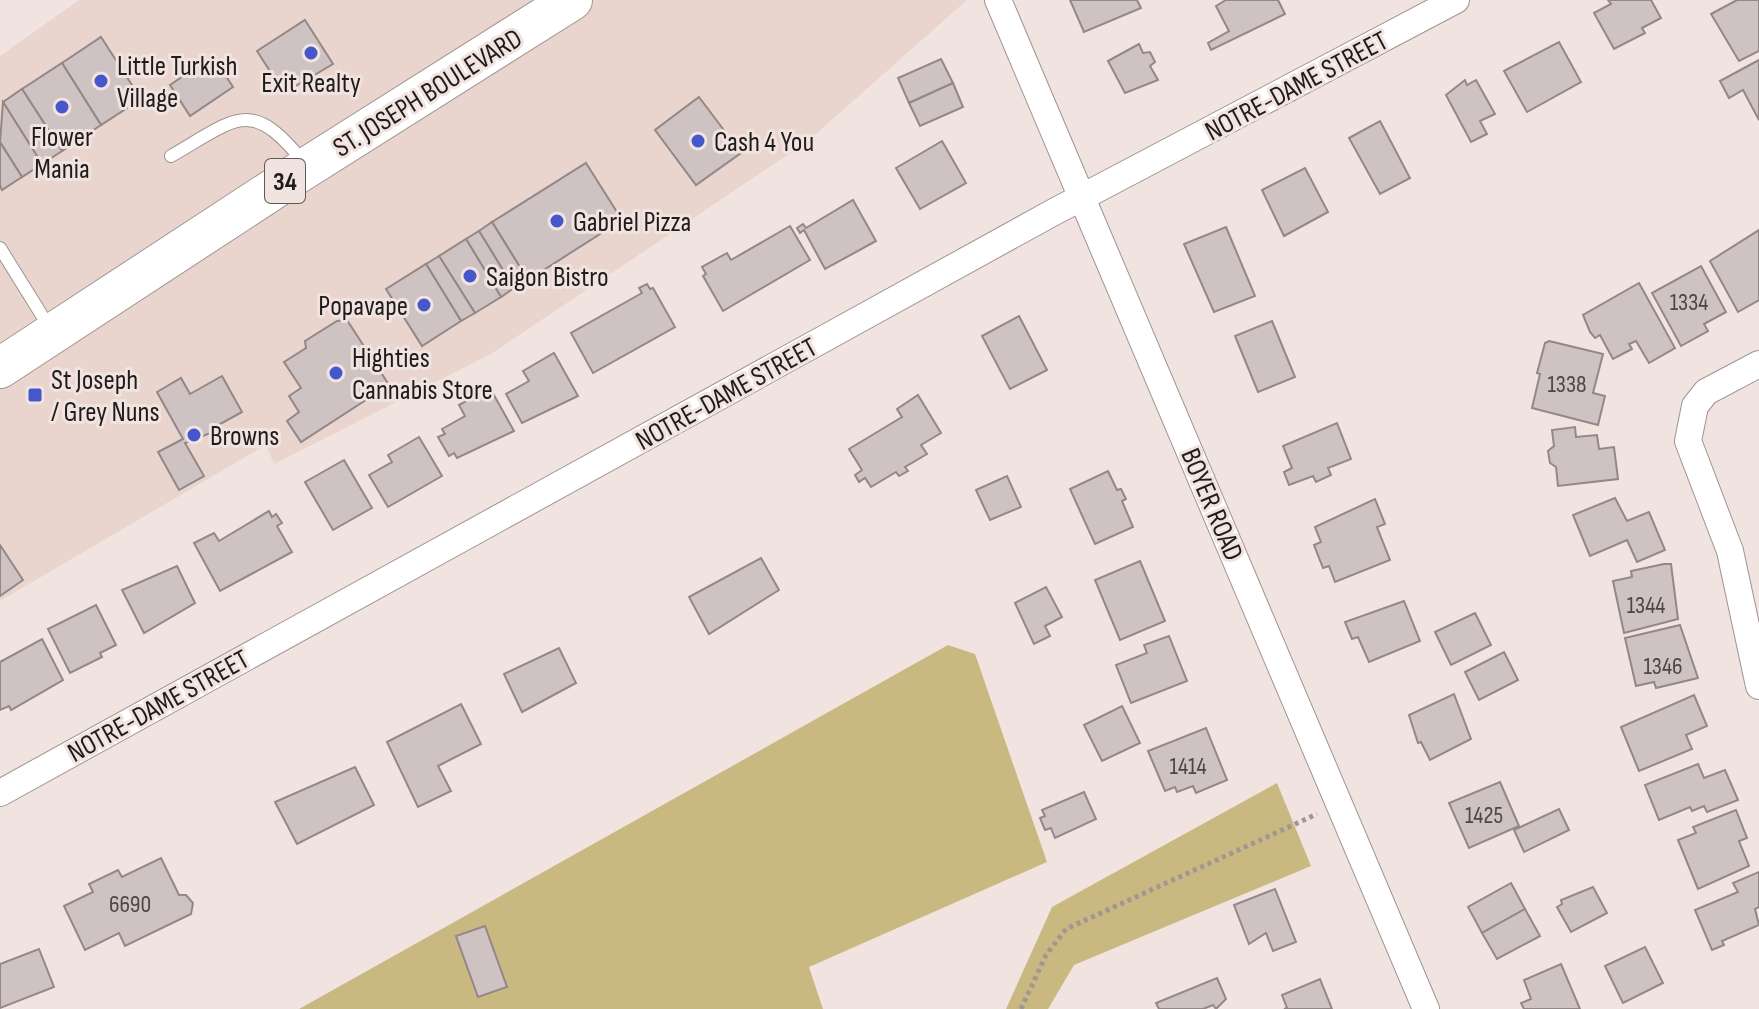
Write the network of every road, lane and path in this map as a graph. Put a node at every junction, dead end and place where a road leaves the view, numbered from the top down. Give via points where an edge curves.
1 (572, 0) edge
2 (998, 0) edge
3 (1456, 0) edge
4 (171, 156) dead end
5 (307, 167) junction
6 (1082, 198) junction
7 (0, 248) edge
8 (53, 334) junction
9 (1759, 364) edge
10 (0, 368) edge
11 (1759, 686) edge
12 (0, 793) edge
13 (1341, 807) junction
14 (1021, 1009) edge
15 (1426, 1009) edge

1 - 5 main road, ST. JOSEPH BOULEVARD / 34
2 - 6 street, BOYER ROAD
3 - 6 street, NOTRE-DAME STREET
4 - 5 lane via 234,119 261,121 279,132
5 - 8 main road, ST. JOSEPH BOULEVARD / 34
6 - 12 street, NOTRE-DAME STREET
6 - 13 street, BOYER ROAD
7 - 8 lane
8 - 10 main road, ST. JOSEPH BOULEVARD / 34
9 - 11 street via 1706,392 1695,406 1688,441 1730,551
13 - 14 path via 1066,929 1046,955
13 - 15 street, BOYER ROAD

